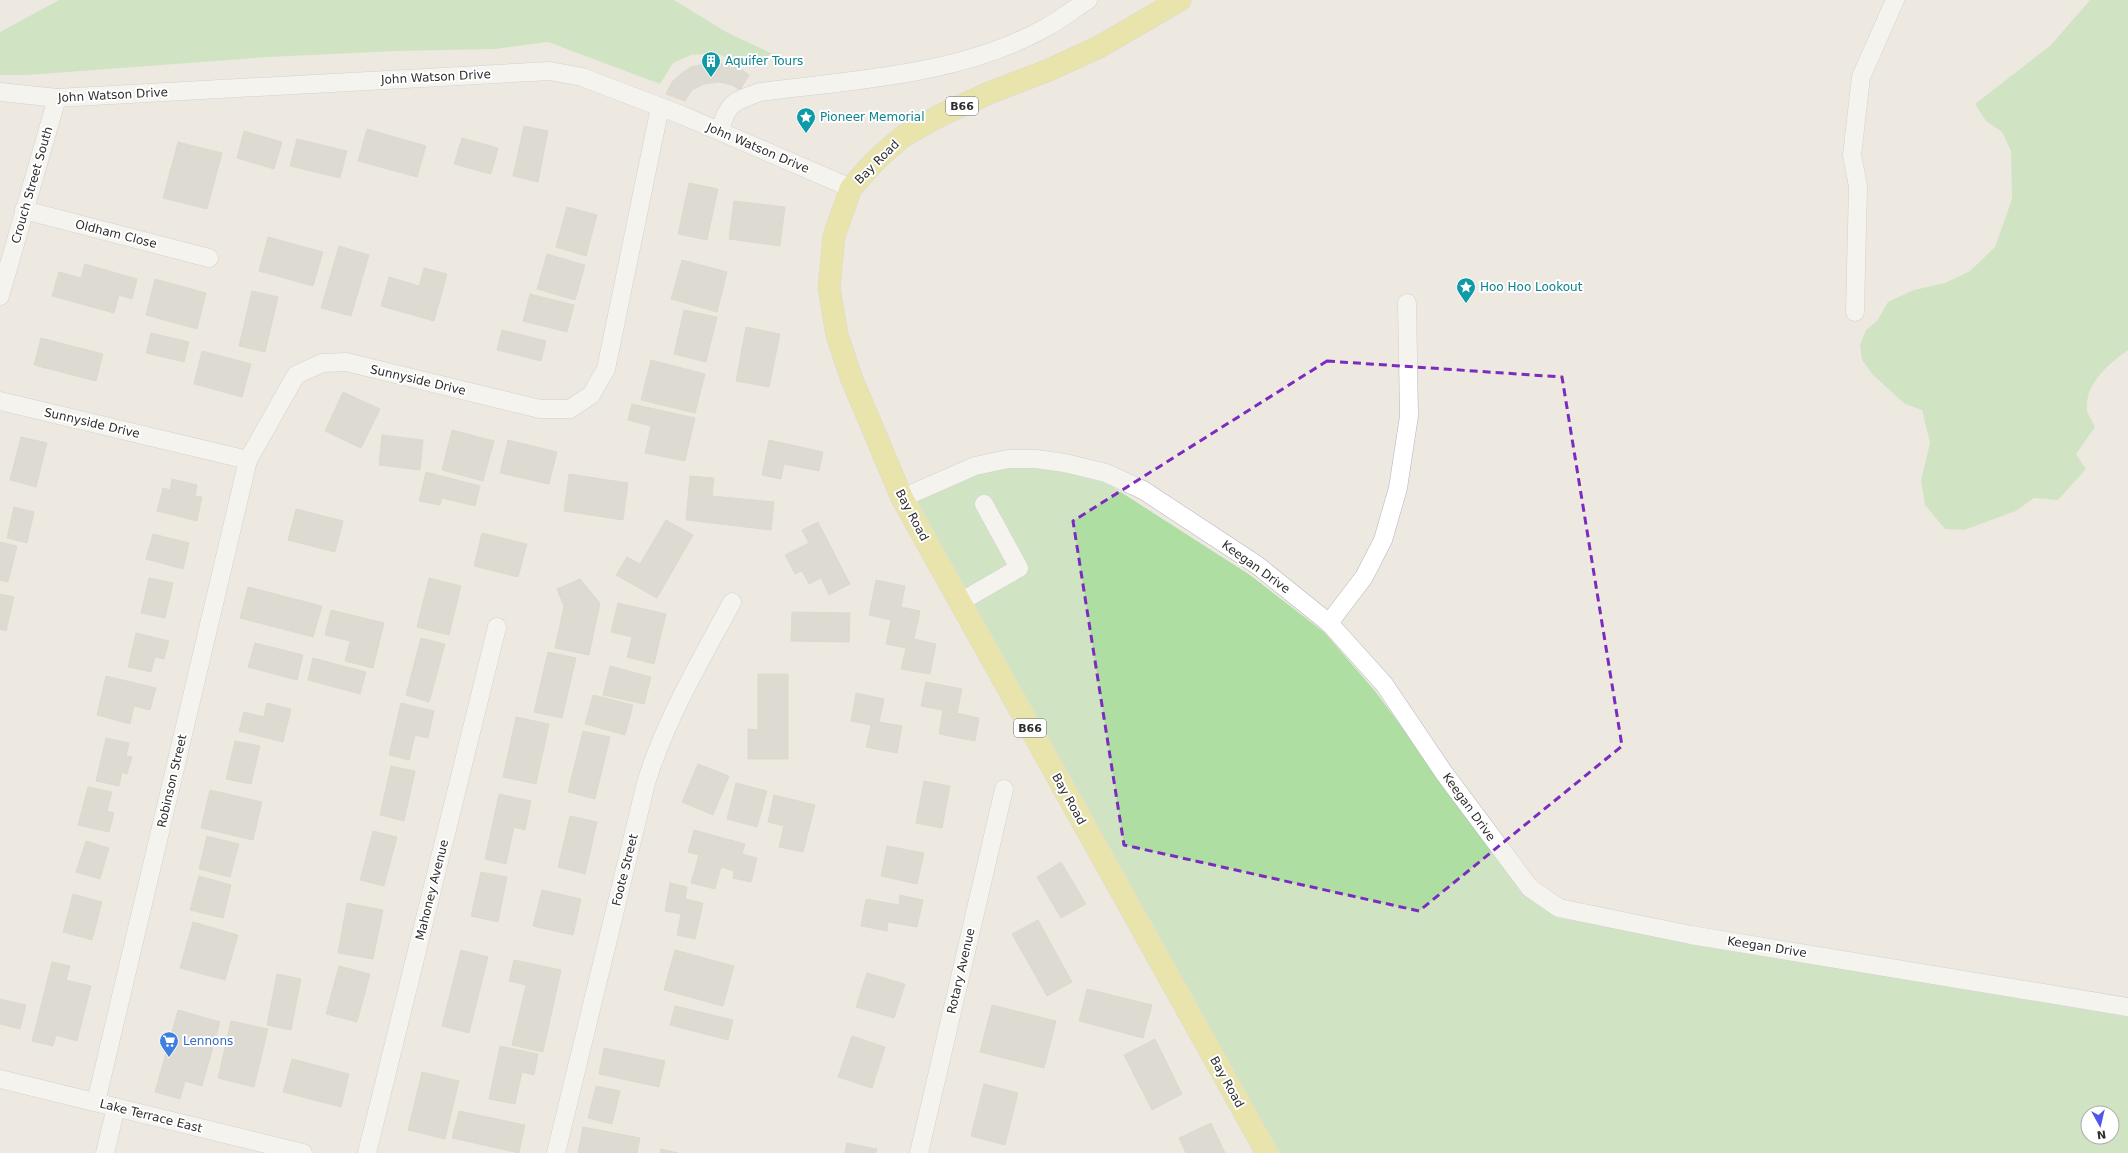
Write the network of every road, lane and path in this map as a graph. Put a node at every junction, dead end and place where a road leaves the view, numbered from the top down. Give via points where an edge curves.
1 (1088, 0) edge
2 (1180, 0) edge
3 (1895, 0) edge
4 (0, 92) edge
5 (57, 98) junction
6 (660, 107) junction
7 (720, 130) junction
8 (851, 188) junction
9 (24, 210) junction
10 (209, 258) dead end
11 (0, 296) edge
12 (1408, 303) dead end
13 (1855, 312) dead end
14 (0, 401) edge
15 (248, 460) junction
16 (902, 498) junction
17 (984, 504) dead end
18 (732, 602) dead end
19 (960, 602) junction
20 (1329, 623) junction
21 (497, 628) dead end
22 (1004, 789) dead end
23 (2128, 1007) edge
24 (0, 1079) edge
25 (96, 1102) junction
26 (116, 1107) junction
27 (104, 1153) edge
28 (303, 1153) edge
29 (367, 1153) edge
30 (556, 1153) edge
31 (919, 1153) edge
32 (1267, 1153) edge

1 - 7 street via 1045,28 998,50 928,70 760,92 734,101 724,114
2 - 8 main road, Bay Road / B66 via 1099,47 1049,70 988,93 902,137 874,161
3 - 13 street via 1861,77 1852,155 1858,186
4 - 5 street, John Watson Drive
5 - 6 street, John Watson Drive via 550,71 582,77
5 - 9 street, Crouch Street South
6 - 7 street, John Watson Drive
6 - 15 street, Sunnyside Drive via 606,369 591,395 570,409 540,409 346,362 322,363 296,375
7 - 8 street, John Watson Drive
8 - 16 main road, Bay Road / B66 via 834,236 829,288 837,334 851,377
9 - 10 street, Oldham Close
9 - 11 street, Crouch Street South
12 - 20 street via 1409,416 1398,488 1383,540 1364,577
14 - 15 street, Sunnyside Drive
15 - 25 street, Robinson Street
16 - 19 main road, Bay Road / B66
16 - 20 street, Keegan Drive via 976,466 1008,459 1065,463 1106,473 1143,490 1257,565
17 - 19 street via 1019,568
18 - 30 street, Foote Street via 656,749
19 - 32 main road, Bay Road / B66
20 - 23 street, Keegan Drive via 1384,684 1444,773 1530,888 1558,908 1690,935
21 - 29 street, Mahoney Avenue
22 - 31 street, Rotary Avenue
24 - 25 street, Lake Terrace East
25 - 26 street, Lake Terrace East
26 - 27 street
26 - 28 street, Lake Terrace East

